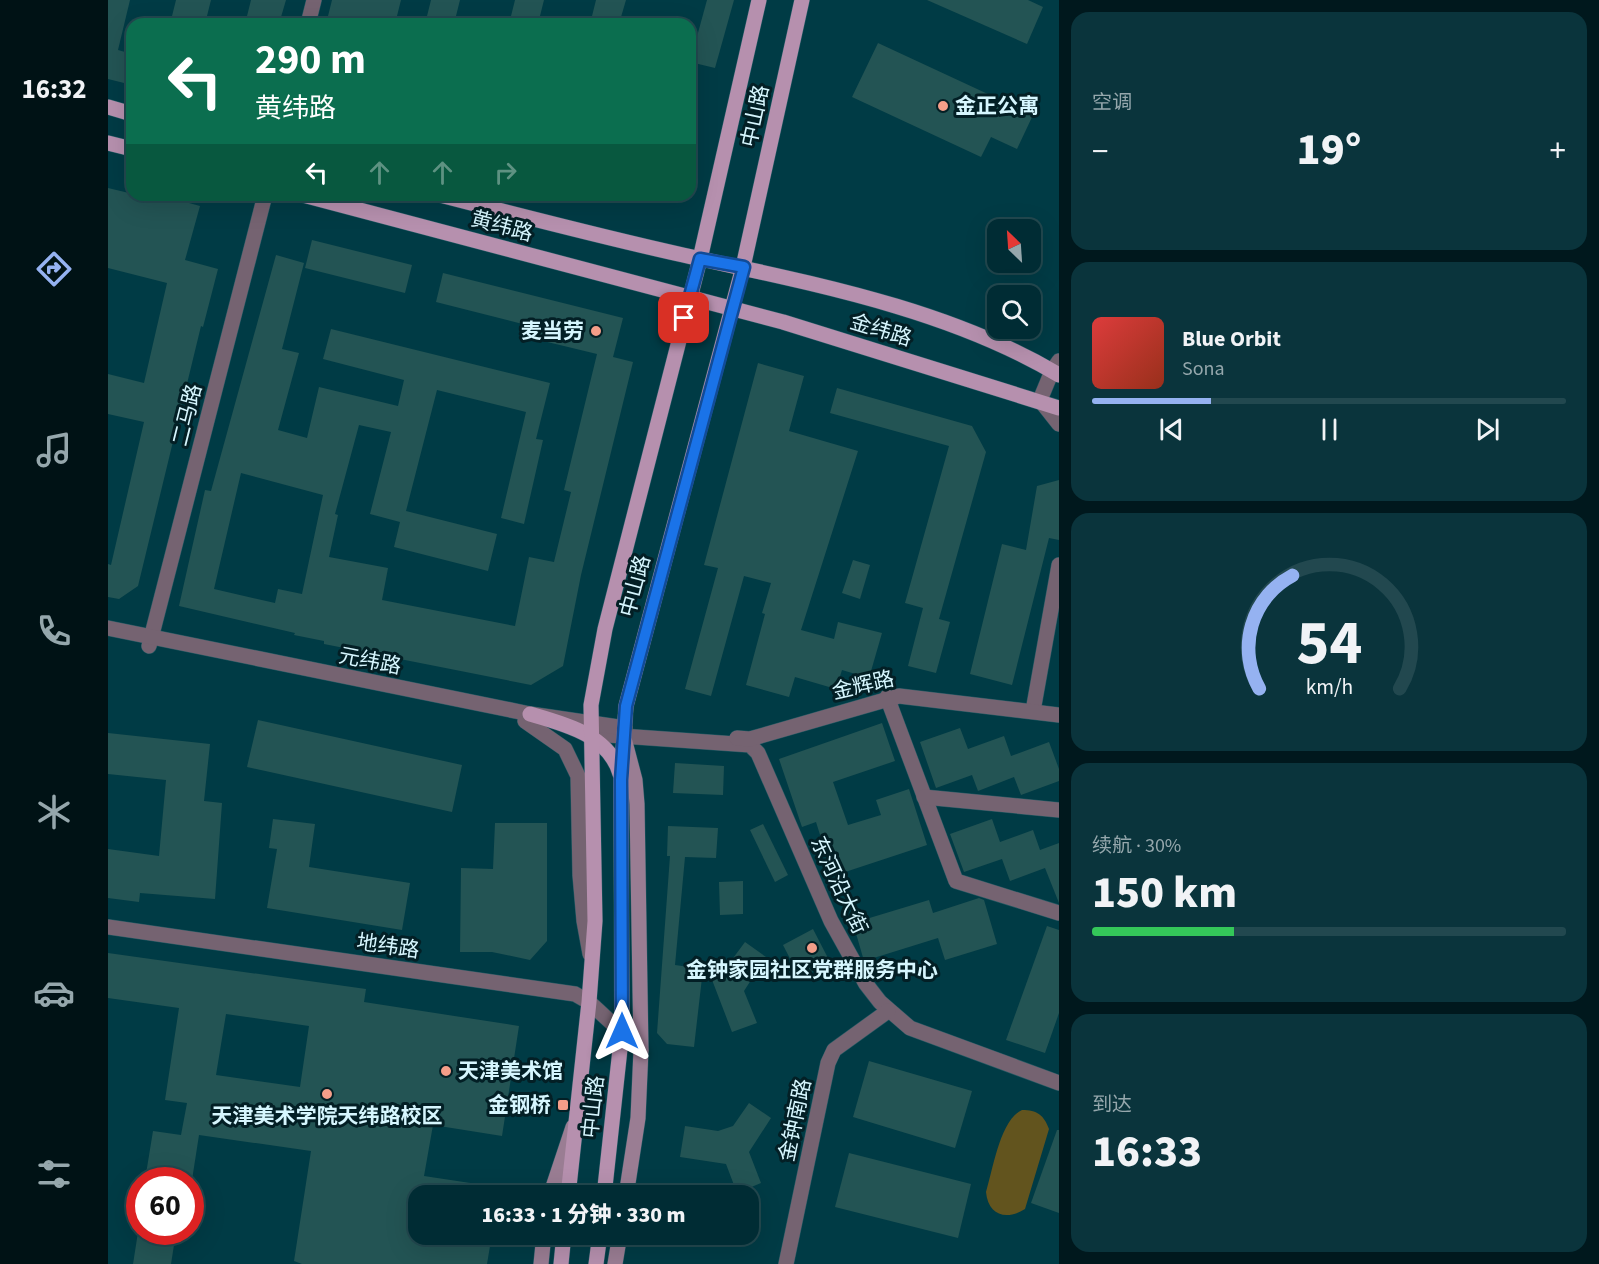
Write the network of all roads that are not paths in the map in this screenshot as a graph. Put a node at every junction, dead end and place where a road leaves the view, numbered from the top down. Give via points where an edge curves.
1 (314, 0) edge
2 (759, 0) edge
3 (802, 0) edge
4 (310, 18) edge
5 (108, 107) edge
6 (126, 112) edge
7 (108, 143) edge
8 (126, 148) edge
9 (263, 201) edge
10 (326, 201) edge
11 (464, 201) edge
12 (700, 259) junction
13 (744, 267) junction
14 (690, 297) junction
15 (732, 309) junction
16 (1057, 369) edge
17 (1040, 400) junction
18 (1059, 408) edge
19 (1059, 424) edge
20 (1059, 565) edge
21 (108, 628) edge
22 (108, 637) edge
23 (1053, 638) edge
24 (150, 642) junction
25 (886, 697) junction
26 (1033, 711) junction
27 (1059, 715) edge
28 (527, 718) junction
29 (590, 732) junction
30 (624, 733) junction
31 (750, 739) joint
32 (621, 780) junction
33 (924, 797) junction
34 (1059, 810) edge
35 (1059, 913) edge
36 (108, 927) edge
37 (592, 964) junction
38 (590, 1002) junction
39 (888, 1011) junction
40 (622, 1031) junction
41 (641, 1050) junction
42 (1059, 1083) edge
43 (575, 1122) junction
44 (554, 1185) edge
45 (569, 1185) edge
46 (605, 1185) edge
47 (628, 1185) edge
48 (543, 1245) edge
49 (563, 1245) edge
50 (599, 1245) edge
51 (618, 1245) edge
52 (541, 1264) edge
53 (561, 1264) edge
54 (596, 1264) edge
55 (615, 1264) edge
56 (786, 1264) edge

1 - 4 street
2 - 12 main road, 中山路
3 - 13 main road, 中山路
5 - 6 main road
7 - 8 main road
9 - 24 street, 二马路
10 - 14 main road, 黄纬路
11 - 12 main road, 黄纬路
12 - 13 main road, 黄纬路
12 - 14 main road, 中山路
13 - 15 main road, 中山路
13 - 16 main road, 金纬路 via 888,304
14 - 15 main road, 金纬路
14 - 29 main road, 中山路 via 605,629
15 - 17 main road, 金纬路
15 - 30 main road, 中山路 via 629,690
16 - 17 street
17 - 18 main road, 金纬路
17 - 19 street
20 - 23 street
21 - 24 street, 元纬路
22 - 24 street, 元纬路
23 - 26 street
24 - 28 street, 元纬路
25 - 26 street, 金辉路
25 - 31 street, 金辉路
25 - 33 street
26 - 27 street, 金辉路
28 - 29 street, 元纬路
28 - 37 street via 565,749 578,776 580,875
29 - 30 street, 东河沿大街
29 - 32 main road via 612,755
29 - 37 main road, 中山路 via 595,921
30 - 31 street, 东河沿大街
30 - 32 main road, 中山路
30 - 39 street, 东河沿大街 via 750,745 758,753 831,921 866,984
30 - 41 main road via 637,804
32 - 40 main road, 中山路
33 - 34 street
33 - 35 street via 956,881
36 - 38 street, 地纬路 via 575,994
37 - 38 main road, 中山路
38 - 40 street, 地纬路
38 - 43 main road, 中山路
39 - 42 street, 东河沿大街 via 910,1028
39 - 56 street, 金钟南路 via 834,1050 828,1063
40 - 41 street, 地纬路
40 - 46 main road, 中山路
41 - 47 main road via 638,1118
43 - 44 main road
43 - 45 main road, 中山路
48 - 52 main road
49 - 53 main road
50 - 54 main road
51 - 55 main road

